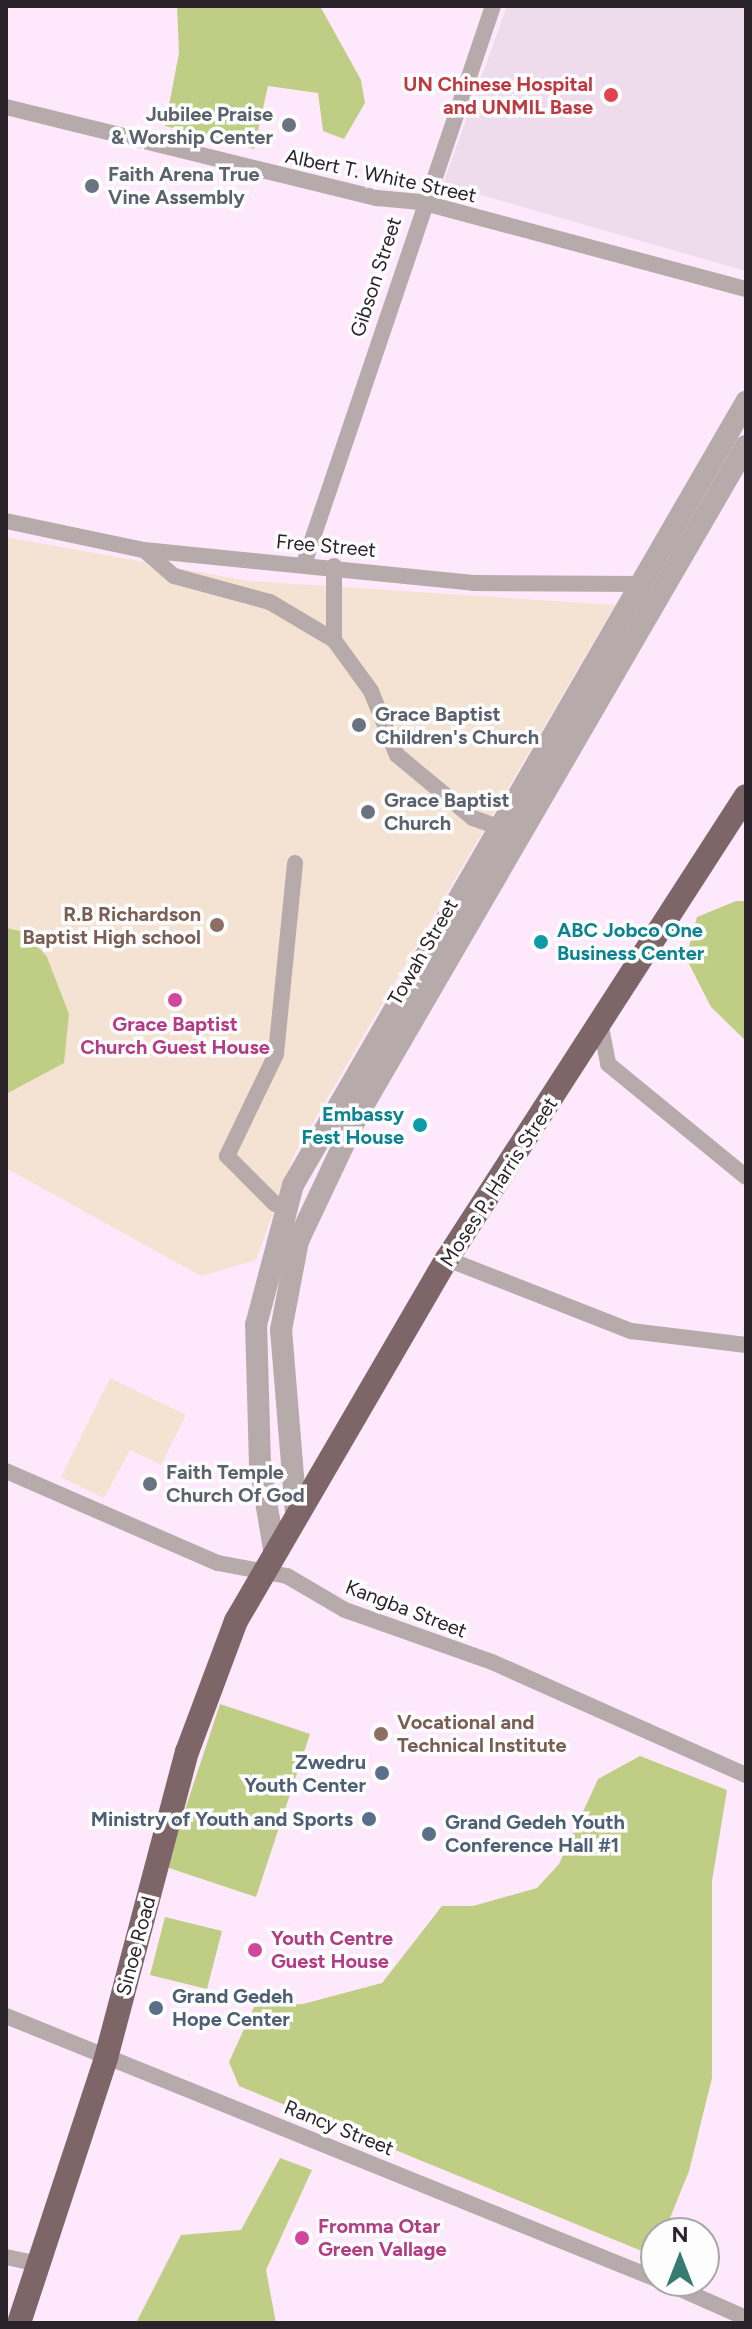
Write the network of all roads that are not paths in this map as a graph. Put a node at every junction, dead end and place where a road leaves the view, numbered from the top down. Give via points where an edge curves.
1 (493, 6) edge
2 (6, 107) edge
3 (421, 202) junction
4 (746, 289) edge
5 (746, 402) edge
6 (746, 446) edge
7 (6, 521) edge
8 (144, 550) junction
9 (304, 564) junction
10 (334, 566) junction
11 (644, 584) junction
12 (334, 640) junction
13 (746, 796) edge
14 (495, 826) junction
15 (295, 863) dead end
16 (601, 1027) junction
17 (746, 1177) edge
18 (275, 1204) dead end
19 (447, 1259) junction
20 (746, 1345) edge
21 (6, 1471) edge
22 (296, 1512) junction
23 (274, 1549) junction
24 (259, 1572) junction
25 (746, 1775) edge
26 (6, 2016) edge
27 (106, 2058) junction
28 (6, 2257) edge
29 (38, 2264) junction
30 (640, 2273) edge
31 (698, 2297) edge
32 (746, 2318) edge
33 (19, 2323) edge

1 - 3 street, Gibson Street
2 - 3 street, Albert T. White Street via 377,198
3 - 4 street, Albert T. White Street
3 - 9 street, Gibson Street
5 - 11 street, Towah Street
6 - 22 street, Towah Street via 349,1130 298,1241 281,1330
7 - 8 street, Free Street
8 - 9 street, Free Street
8 - 12 street via 174,576 270,602
9 - 10 street, Free Street
10 - 11 street, Free Street via 473,583
10 - 12 street
11 - 14 street, Towah Street
12 - 14 street via 371,691 397,755 473,818
13 - 16 highway, Moses P. Harris Street
14 - 23 street, Towah Street via 315,1138 275,1236 256,1365
15 - 18 street via 276,1054 227,1156
16 - 17 street via 608,1064
16 - 19 highway, Moses P. Harris Street
19 - 20 street via 631,1331
19 - 22 highway, Moses P. Harris Street
21 - 24 street, Kangba Street via 218,1563
22 - 23 highway, Moses P. Harris Street
23 - 24 highway, Moses P. Harris Street
24 - 25 street, Kangba Street via 287,1576 345,1610 492,1662
24 - 27 highway, Sinoe Road via 187,1752
26 - 27 street, Rancy Street
27 - 29 highway, Sinoe Road
27 - 30 street, Rancy Street
28 - 29 street
29 - 33 highway, Sinoe Road
31 - 32 street

